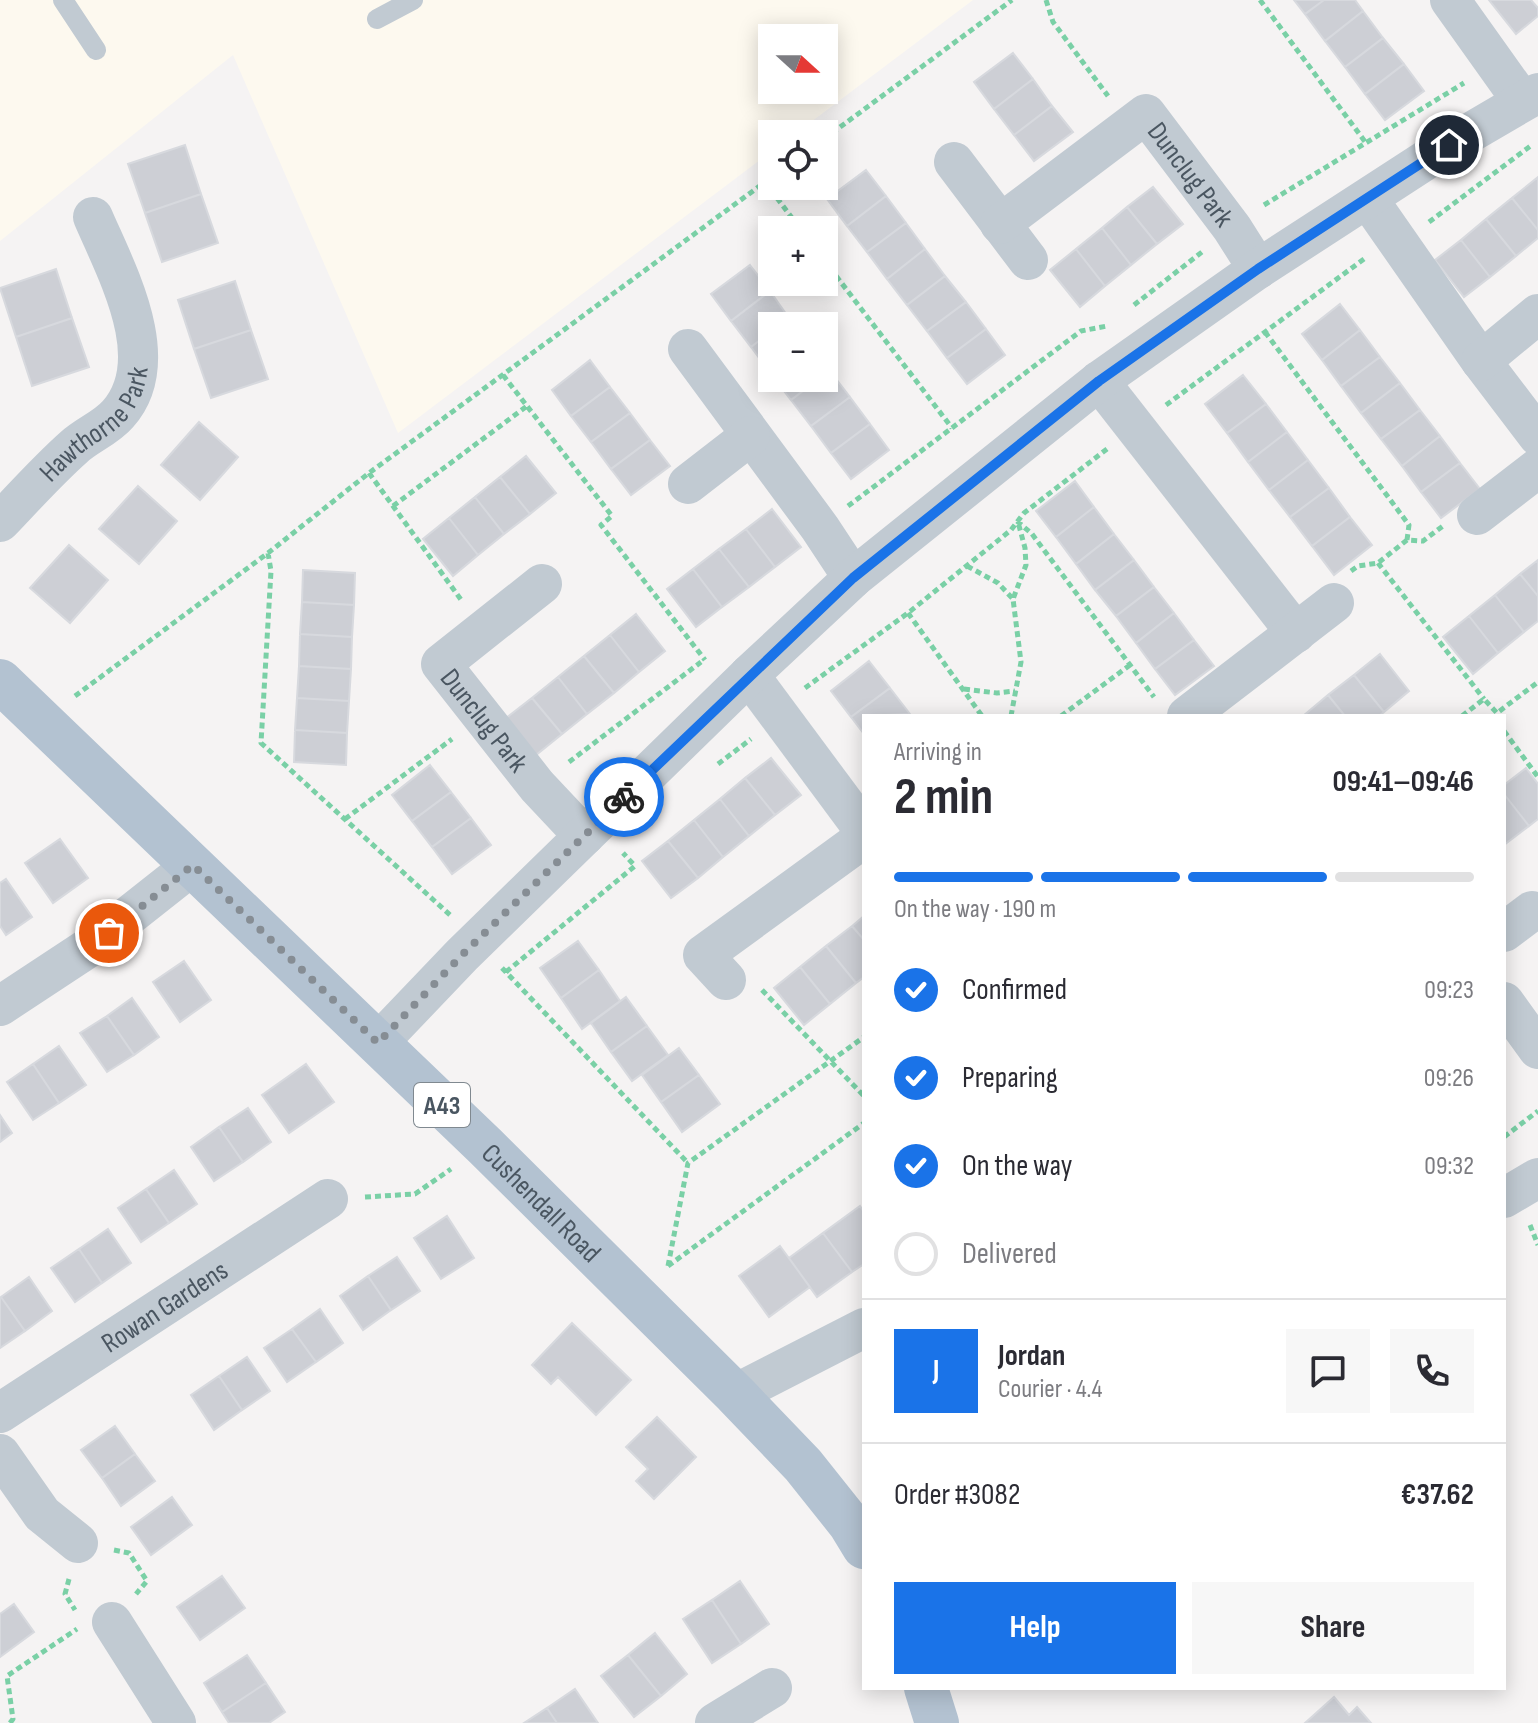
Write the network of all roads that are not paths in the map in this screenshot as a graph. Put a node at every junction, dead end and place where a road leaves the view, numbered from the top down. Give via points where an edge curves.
1 (63, 0) edge
2 (413, 0) edge
3 (1450, 0) edge
4 (377, 19) dead end
5 (96, 50) dead end
6 (1530, 97) edge
7 (954, 162) dead end
8 (1368, 199) junction
9 (93, 217) dead end
10 (1000, 224) junction
11 (1028, 260) dead end
12 (1258, 269) junction
13 (1538, 314) edge
14 (688, 349) dead end
15 (1481, 361) junction
16 (1099, 381) junction
17 (750, 436) junction
18 (1538, 436) edge
19 (1538, 468) edge
20 (688, 484) dead end
21 (1477, 515) road end
22 (0, 522) edge
23 (853, 578) junction
24 (542, 584) dead end
25 (1334, 603) road end
26 (1296, 633) junction
27 (749, 675) junction
28 (0, 681) edge
29 (1174, 711) edge
30 (862, 827) edge
31 (862, 839) edge
32 (602, 843) junction
33 (193, 865) junction
34 (726, 980) road end
35 (1506, 1005) edge
36 (0, 1006) edge
37 (378, 1043) junction
38 (1538, 1049) edge
39 (1538, 1178) edge
40 (1506, 1197) edge
41 (328, 1199) road end
42 (862, 1329) edge
43 (735, 1394) junction
44 (0, 1413) edge
45 (0, 1454) edge
46 (78, 1543) road end
47 (862, 1544) edge
48 (95, 1618) road end
49 (772, 1688) dead end
50 (927, 1690) edge
51 (176, 1723) edge
52 (715, 1723) edge
53 (937, 1723) edge

1 - 5 lane
2 - 4 lane
3 - 6 street via 1495,64
6 - 8 street
7 - 10 street
8 - 12 street
8 - 15 street
9 - 22 street, Hawthorne Park via 132,314 136,379 118,414 75,446
10 - 11 street
10 - 12 street, Dunclug Park via 1146,114
12 - 16 street
13 - 15 street
14 - 17 street
15 - 18 street
16 - 23 street
16 - 26 street
17 - 20 street
17 - 23 street
19 - 21 street
23 - 27 street
24 - 32 street, Dunclug Park via 441,664 537,786
25 - 26 street
26 - 29 street
27 - 30 street
27 - 32 street
28 - 33 main road, Cushendall Road / A43
31 - 34 street via 703,955
32 - 37 street via 478,940
33 - 36 street via 88,948
33 - 37 main road, Cushendall Road / A43
35 - 38 street
37 - 43 main road, Cushendall Road / A43
39 - 40 street
41 - 44 street, Rowan Gardens
42 - 43 street
43 - 47 main road, Cushendall Road / A43 via 803,1465
45 - 46 street via 42,1514
48 - 51 street
49 - 52 street
50 - 53 main road

